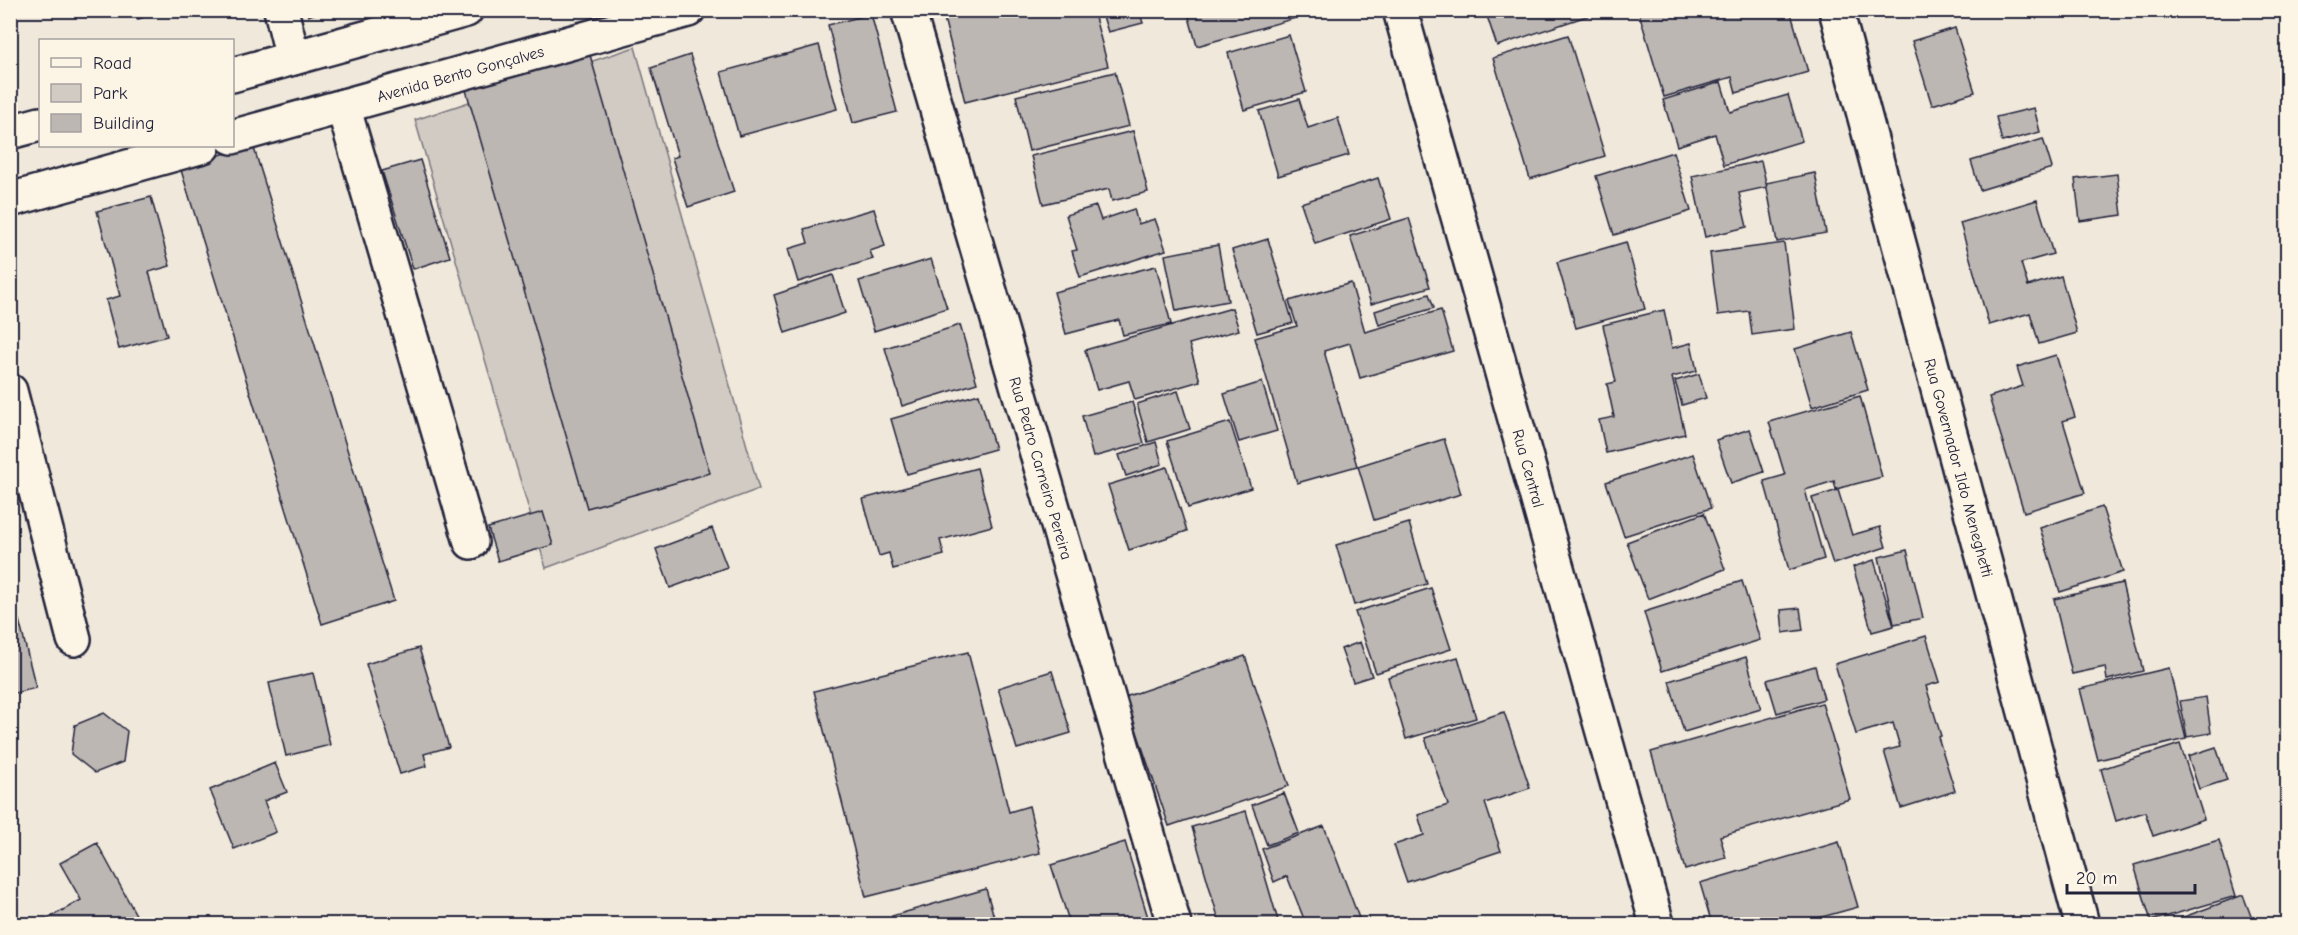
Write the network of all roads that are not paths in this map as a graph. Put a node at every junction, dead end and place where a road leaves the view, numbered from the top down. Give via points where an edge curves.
1 (281, 10) edge
2 (466, 10) edge
3 (688, 10) edge
4 (908, 10) edge
5 (1400, 10) edge
6 (1836, 10) edge
7 (292, 58) junction
8 (234, 74) edge
9 (343, 106) junction
10 (39, 124) edge
11 (10, 132) edge
12 (234, 136) edge
13 (199, 147) edge
14 (10, 200) edge
15 (10, 391) edge
16 (471, 542) dead end
17 (74, 639) dead end
18 (1174, 924) edge
19 (1657, 924) edge
20 (2082, 924) edge

1 - 7 street
2 - 7 street
3 - 9 street, Avenida Bento Gonçalves
4 - 18 street, Rua Pedro Carneiro Pereira
5 - 19 street, Rua Central
6 - 20 street, Rua Governador Ildo Meneghetti
7 - 8 street
9 - 12 street, Avenida Bento Gonçalves
9 - 16 street
10 - 11 street
13 - 14 street
15 - 17 street

